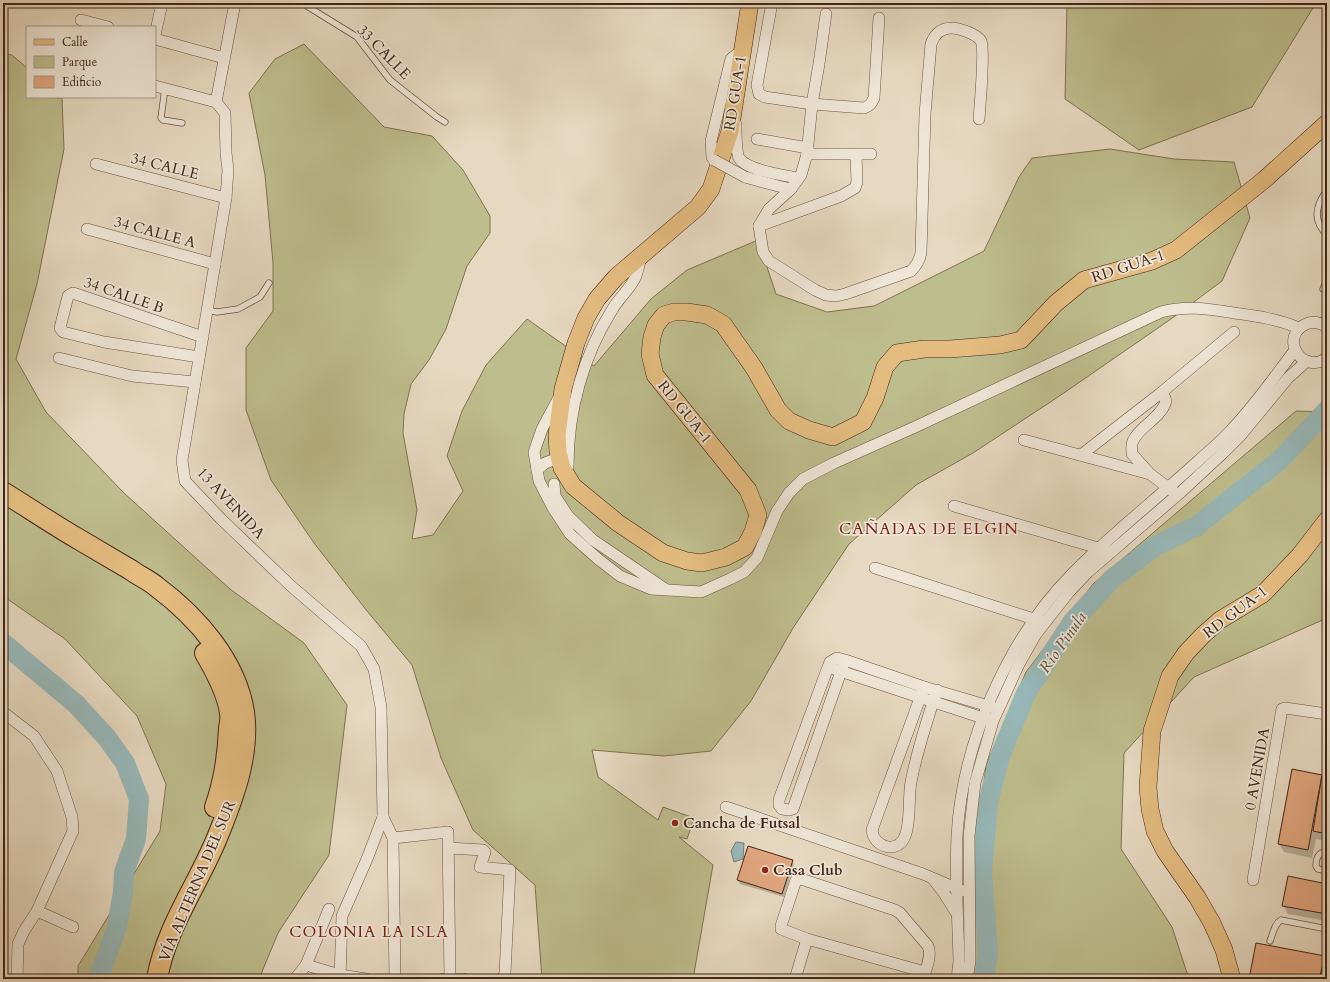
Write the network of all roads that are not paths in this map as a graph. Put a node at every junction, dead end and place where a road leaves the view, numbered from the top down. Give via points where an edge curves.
1 (162, 3) edge
2 (234, 3) edge
3 (302, 3) edge
4 (750, 3) edge
5 (771, 8) dead end
6 (826, 14) dead end
7 (878, 18) dead end
8 (81, 20) dead end
9 (104, 26) edge
10 (156, 30) edge
11 (156, 39) edge
12 (742, 50) junction
13 (224, 58) junction
14 (160, 87) edge
15 (216, 102) junction
16 (734, 104) junction
17 (812, 104) junction
18 (979, 118) dead end
19 (446, 122) dead end
20 (182, 123) dead end
21 (1327, 123) edge
22 (757, 139) dead end
23 (808, 151) junction
24 (871, 154) dead end
25 (856, 155) junction
26 (96, 164) dead end
27 (797, 178) junction
28 (791, 188) junction
29 (1327, 192) edge
30 (226, 198) junction
31 (759, 226) junction
32 (88, 229) dead end
33 (1327, 235) edge
34 (641, 256) junction
35 (215, 264) junction
36 (1327, 280) edge
37 (269, 283) dead end
38 (1323, 289) dead end
39 (207, 310) junction
40 (1327, 327) edge
41 (1299, 328) junction
42 (1234, 332) dead end
43 (203, 337) junction
44 (1295, 350) junction
45 (60, 358) dead end
46 (199, 358) junction
47 (1327, 358) edge
48 (1307, 361) junction
49 (195, 382) junction
50 (563, 389) junction
51 (1162, 392) junction
52 (1024, 440) dead end
53 (1081, 455) junction
54 (564, 462) junction
55 (537, 470) junction
56 (1150, 474) junction
57 (554, 484) dead end
58 (3, 492) edge
59 (1173, 492) junction
60 (954, 506) dead end
61 (3, 509) edge
62 (1327, 520) edge
63 (1100, 548) junction
64 (1110, 553) junction
65 (875, 568) dead end
66 (667, 590) junction
67 (1040, 621) junction
68 (843, 665) junction
69 (937, 690) junction
70 (922, 692) junction
71 (933, 702) junction
72 (986, 705) junction
73 (998, 709) junction
74 (3, 712) edge
75 (1327, 714) edge
76 (988, 720) junction
77 (726, 807) dead end
78 (382, 817) junction
79 (213, 832) junction
80 (393, 838) junction
81 (448, 848) junction
82 (1327, 852) edge
83 (1327, 871) edge
84 (931, 877) junction
85 (1253, 880) dead end
86 (957, 888) junction
87 (969, 894) junction
88 (329, 909) dead end
89 (37, 910) junction
90 (958, 915) junction
91 (73, 927) dead end
92 (1327, 929) edge
93 (162, 937) junction
94 (807, 939) junction
95 (1270, 941) dead end
96 (306, 965) junction
97 (924, 976) edge
98 (340, 977) edge
99 (17, 979) edge
100 (144, 979) edge
101 (157, 979) edge
102 (294, 979) edge
103 (366, 979) edge
104 (395, 979) edge
105 (443, 979) edge
106 (450, 979) edge
107 (464, 979) edge
108 (501, 979) edge
109 (795, 979) edge
110 (957, 979) edge
111 (967, 979) edge
112 (1232, 979) edge

1 - 10 street
2 - 13 street
3 - 19 lane, 33 CALLE via 357,37 390,80
4 - 12 main road, RD GUA-1
5 - 17 street via 757,85 759,94 764,98
6 - 17 street
7 - 17 street via 874,98 869,107
8 - 9 street
11 - 13 street
12 - 16 main road, RD GUA-1
12 - 28 street, bridge via 731,59 710,141 712,157 745,177
13 - 15 street
14 - 15 street
14 - 20 lane via 161,118
15 - 30 street, 13 AVENIDA via 225,113 228,170
16 - 27 street via 740,160 749,166
16 - 34 main road, RD GUA-1 via 730,131 710,188 698,207
17 - 23 street
18 - 31 street via 981,41 976,36 957,28 943,30 935,36 931,44 925,114 921,252 918,262 911,271 845,294 826,295 769,261 762,252
21 - 54 main road, RD GUA-1 via 1264,180 1176,250 1152,261 1084,280 1056,303 1021,340 1000,345 897,353 885,367 875,398 863,422 833,437 789,421 778,410 754,368 722,324 707,315 674,312 664,315 656,325 652,337 650,354 654,375 748,490 758,515 745,546 726,557 702,563 663,553 618,523 573,486 562,468
22 - 23 street
23 - 25 street
23 - 27 street
24 - 25 street
25 - 31 street via 855,188
26 - 30 street, 34 CALLE
27 - 28 street
28 - 31 street via 769,209
29 - 33 lane via 1323,195 1316,212 1320,226
30 - 35 street, 13 AVENIDA
32 - 35 street, 34 CALLE A
34 - 50 main road, RD GUA-1 via 616,277 597,299 576,343
34 - 54 street via 635,278 612,310 592,347 576,391
35 - 39 street, 13 AVENIDA
36 - 38 lane
37 - 39 lane via 260,297 238,309 218,312
39 - 43 street, 13 AVENIDA
40 - 41 street via 1315,322
41 - 44 street via 1294,338
41 - 66 street via 1268,318 1198,308 1161,312 802,479 777,511 757,558 744,572 701,592
42 - 51 street
43 - 46 street, 13 AVENIDA
43 - 46 street, 34 CALLE B via 73,293 68,296 60,328 63,332 104,342
44 - 48 street
44 - 59 street via 1234,428
45 - 49 street via 132,376
46 - 49 street, 13 AVENIDA
47 - 48 street via 1318,362
48 - 59 street via 1288,378 1224,452
49 - 78 street, 13 AVENIDA via 182,460 186,481 222,520 361,646 374,669 381,707
50 - 54 main road, RD GUA-1 via 557,435
50 - 55 street via 542,429 534,452
51 - 53 street
51 - 56 street via 1165,404 1132,442 1132,454
52 - 53 street
53 - 56 street
54 - 55 street via 545,463
55 - 66 street via 539,481 570,534 620,576 651,589
56 - 59 street
57 - 66 street via 555,496 568,516 593,540
58 - 79 highway, VÍA ALTERNA DEL SUR via 156,586 178,604 217,648 238,690 244,713 244,739 241,770 235,791
59 - 63 street
59 - 64 street
60 - 63 street
61 - 79 highway, VÍA ALTERNA DEL SUR via 149,596 184,628 205,654 217,675 230,713 222,789
62 - 112 main road, RD GUA-1 via 1300,555 1263,594 1220,620 1186,653 1170,676 1152,731 1148,787 1155,831 1165,851 1197,896 1212,923 1224,950
63 - 64 street
63 - 67 street via 1061,585
64 - 67 street
65 - 67 street
67 - 72 street via 1009,660
67 - 73 street
68 - 68 street via 837,658 830,662 779,800 782,809 793,809
68 - 70 street
69 - 70 street
69 - 71 street
69 - 72 street
70 - 71 street
70 - 71 street via 872,830 875,840 889,847 901,845 905,836 911,782
71 - 76 street
72 - 73 street
72 - 76 street
73 - 76 street
74 - 89 street via 38,742 57,771 72,817 74,831
75 - 85 street, 0 AVENIDA via 1282,709
76 - 86 street via 969,761 961,802 957,836
76 - 87 street via 975,783 968,836
77 - 84 street
78 - 80 street, 13 AVENIDA
78 - 98 street via 342,916
79 - 93 highway, VÍA ALTERNA DEL SUR
80 - 81 street via 448,832
80 - 104 street, 13 AVENIDA
81 - 106 street
81 - 108 street via 483,850 480,867 510,870 505,973
82 - 83 lane via 1320,853 1316,862 1318,869
84 - 86 street
84 - 90 street
86 - 87 street
86 - 90 street
87 - 111 street via 970,961
88 - 96 street
89 - 91 street
89 - 99 street via 18,944
90 - 110 street
92 - 95 lane via 1281,920
93 - 100 highway, VÍA ALTERNA DEL SUR via 146,966
93 - 101 highway, VÍA ALTERNA DEL SUR
94 - 97 street
94 - 97 street via 780,927 798,879 900,913 930,949
94 - 109 street
96 - 98 street
96 - 102 street
98 - 103 street
105 - 106 street
106 - 107 street

